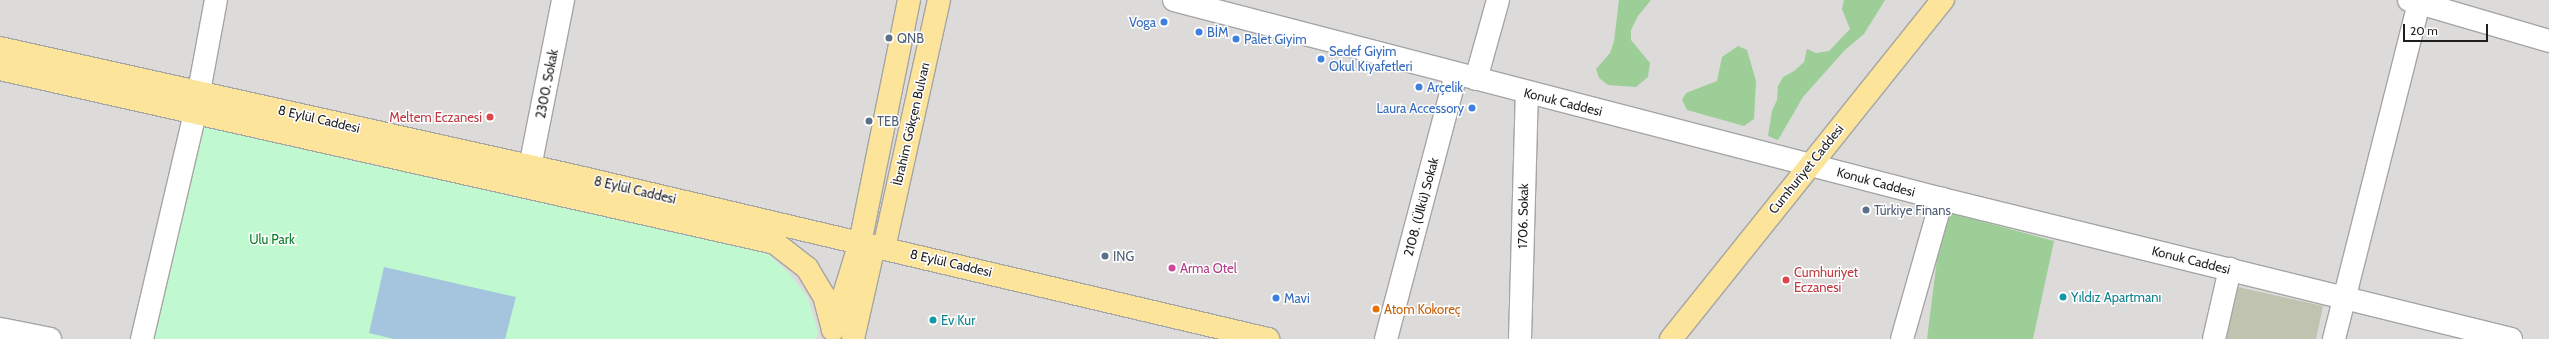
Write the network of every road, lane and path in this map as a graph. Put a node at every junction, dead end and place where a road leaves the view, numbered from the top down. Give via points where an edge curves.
1 (216, 0) edge
2 (563, 0) edge
3 (909, 0) edge
4 (939, 0) edge
5 (1174, 0) edge
6 (1498, 0) edge
7 (1943, 0) edge
8 (2416, 1) edge
9 (2549, 41) edge
10 (0, 48) edge
11 (0, 69) edge
12 (1466, 77) junction
13 (199, 92) junction
14 (1526, 92) junction
15 (195, 113) junction
16 (1810, 165) junction
17 (530, 167) junction
18 (1942, 199) junction
19 (873, 246) junction
20 (2230, 269) junction
21 (2343, 297) junction
22 (0, 329) edge
23 (2447, 331) edge
24 (832, 334) edge
25 (1242, 336) edge
26 (50, 339) edge
27 (142, 339) edge
28 (853, 339) edge
29 (1268, 339) edge
30 (1386, 339) edge
31 (1520, 339) edge
32 (1671, 339) edge
33 (1902, 339) edge
34 (2214, 339) edge
35 (2334, 339) edge
36 (2511, 339) edge

1 - 13 street
2 - 17 street, 2300. Sokak
3 - 19 main road, İbrahim Gökçen Bulvarı
4 - 19 main road, İbrahim Gökçen Bulvarı
5 - 12 street, Konuk Caddesi
6 - 12 street, 2108. (Ülkü) Sokak
7 - 16 main road, Cumhuriyet Caddesi
8 - 9 street
8 - 21 street
10 - 13 main road, 8 Eylül Caddesi
11 - 15 main road
12 - 14 street, Konuk Caddesi
12 - 30 street, 2108. (Ülkü) Sokak
13 - 15 street
13 - 17 main road, 8 Eylül Caddesi
14 - 16 street, Konuk Caddesi
14 - 31 street, 1706. Sokak
15 - 24 main road via 775,243 808,268 824,296
15 - 27 street
16 - 18 street, Konuk Caddesi
16 - 32 main road, Cumhuriyet Caddesi
17 - 19 main road, 8 Eylül Caddesi
18 - 20 street, Konuk Caddesi
18 - 33 street
19 - 24 main road
19 - 25 main road, 8 Eylül Caddesi
19 - 28 main road, İbrahim Gökçen Bulvarı
20 - 21 street, Konuk Caddesi
20 - 34 street
21 - 23 street, Konuk Caddesi
21 - 35 street
22 - 26 street
23 - 36 street, Konuk Caddesi
25 - 29 main road, 8 Eylül Caddesi

